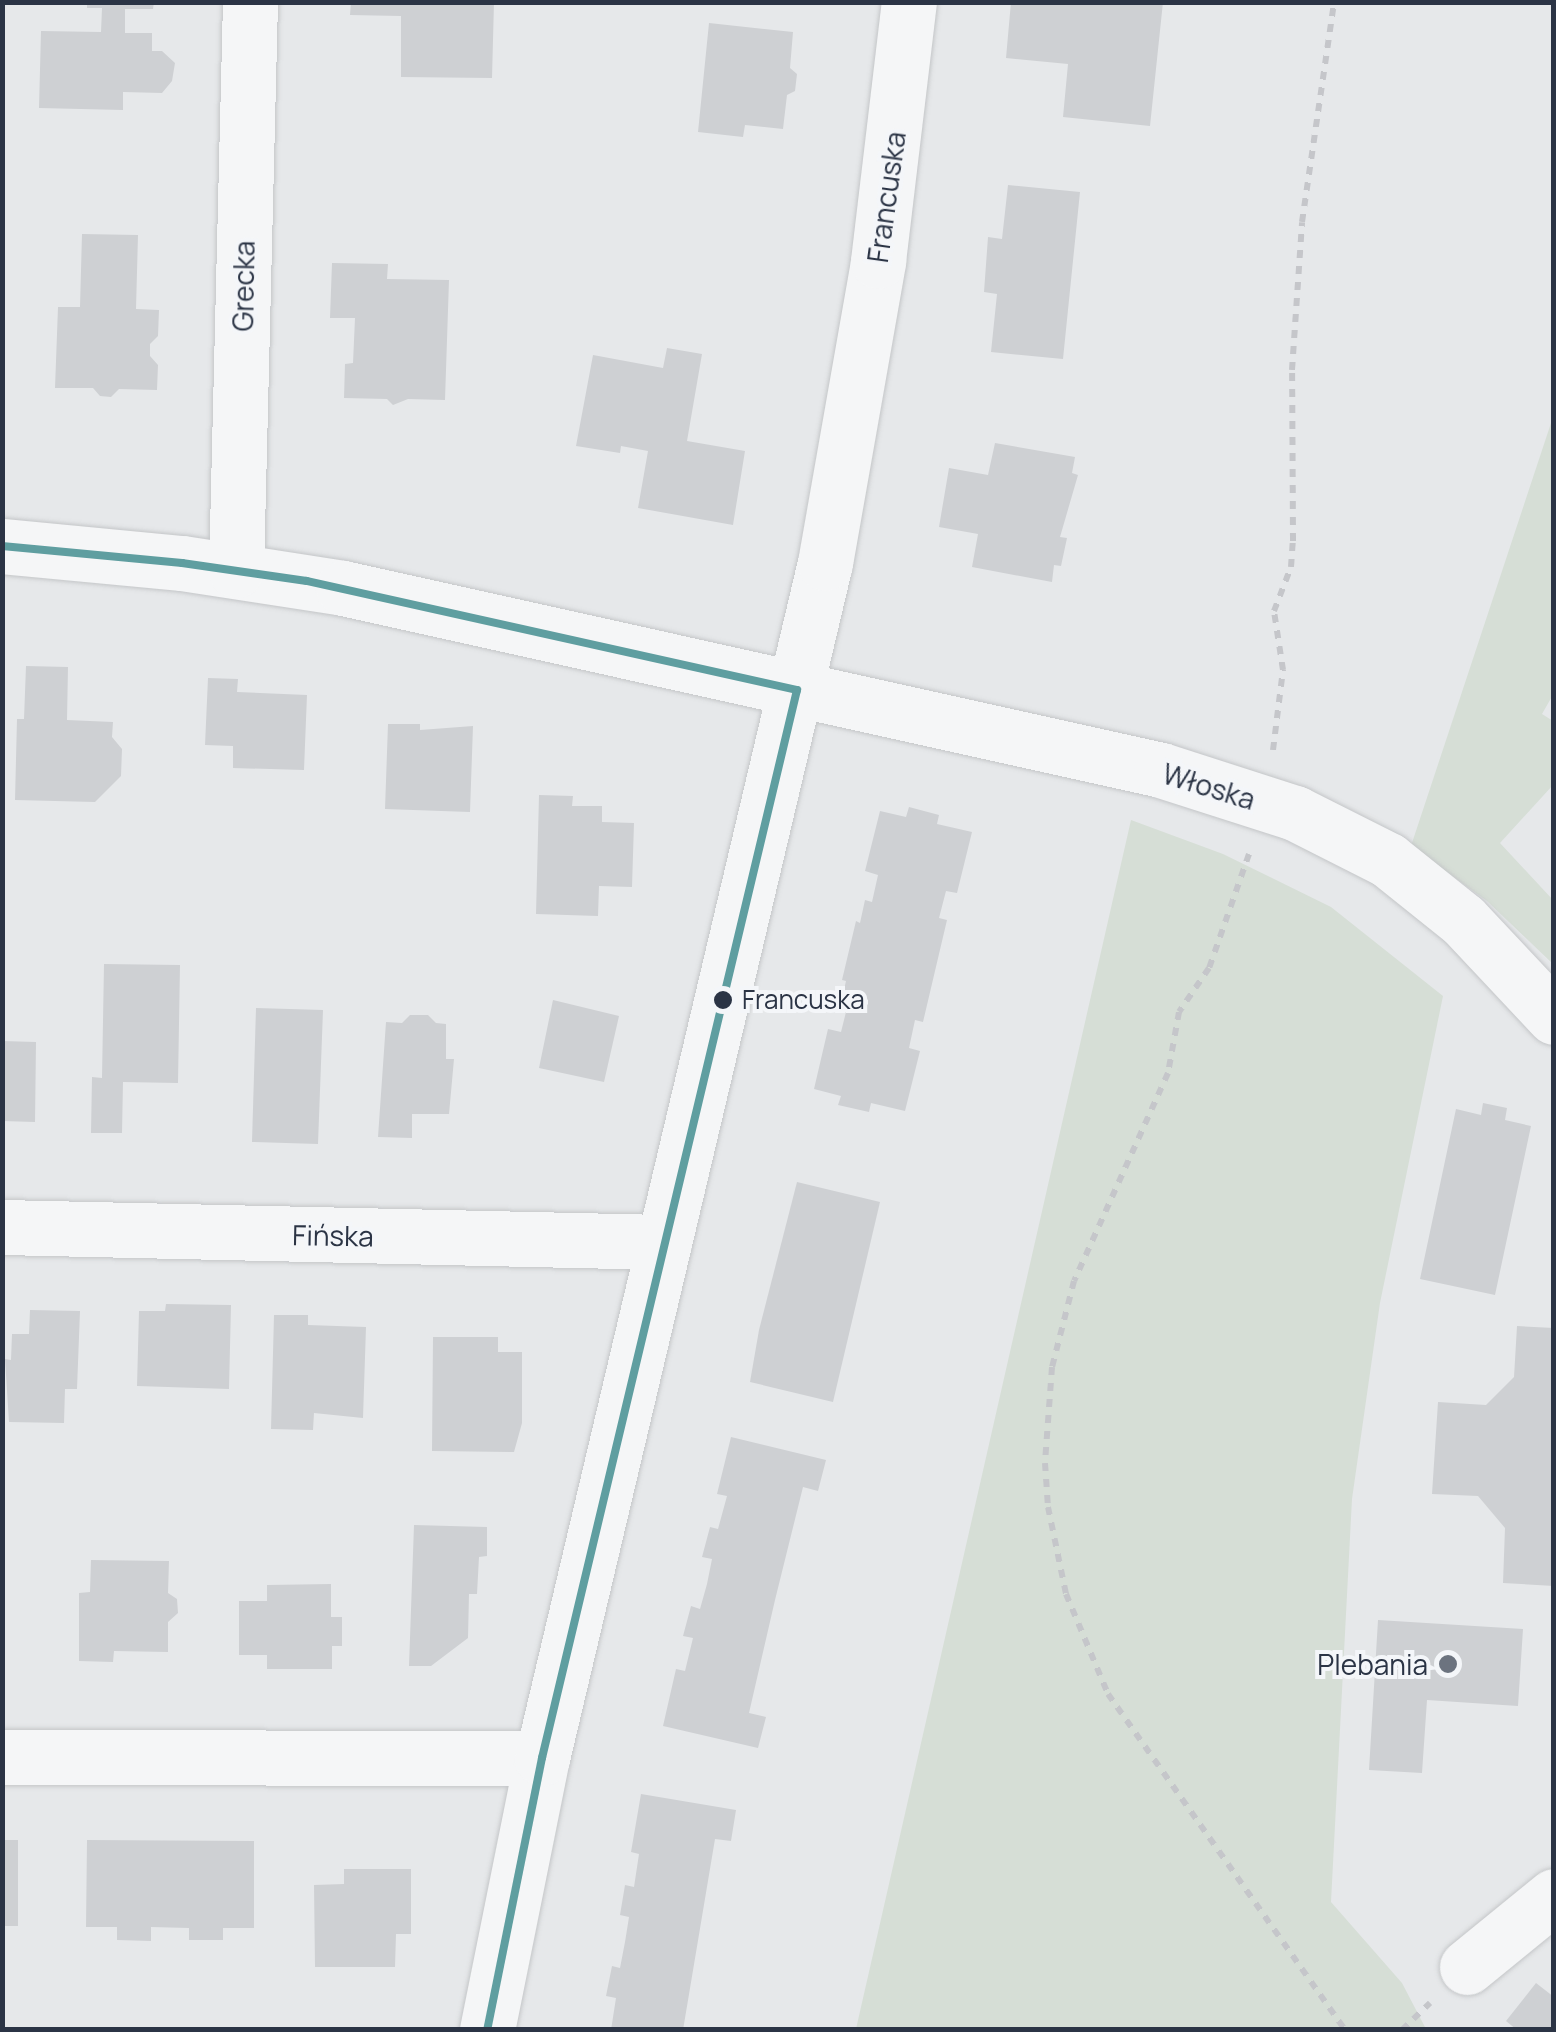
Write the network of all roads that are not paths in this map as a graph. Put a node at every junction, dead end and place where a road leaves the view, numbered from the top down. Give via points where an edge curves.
1 (250, 2) edge
2 (910, 2) edge
3 (2, 546) edge
4 (236, 570) junction
5 (797, 690) junction
6 (1554, 1017) edge
7 (2, 1227) edge
8 (664, 1242) junction
9 (2, 1757) edge
10 (542, 1758) junction
11 (1554, 1896) edge
12 (1467, 1967) dead end
13 (487, 2030) edge

1 - 4 street, Grecka
2 - 5 street, Francuska via 857,395
3 - 4 street
4 - 5 street
5 - 6 street, Włoska via 1161,770 1295,813 1388,860 1464,920
5 - 8 street, Francuska
7 - 8 street, Fińska
8 - 10 street, Francuska
9 - 10 street
10 - 13 street, Francuska
11 - 12 street

